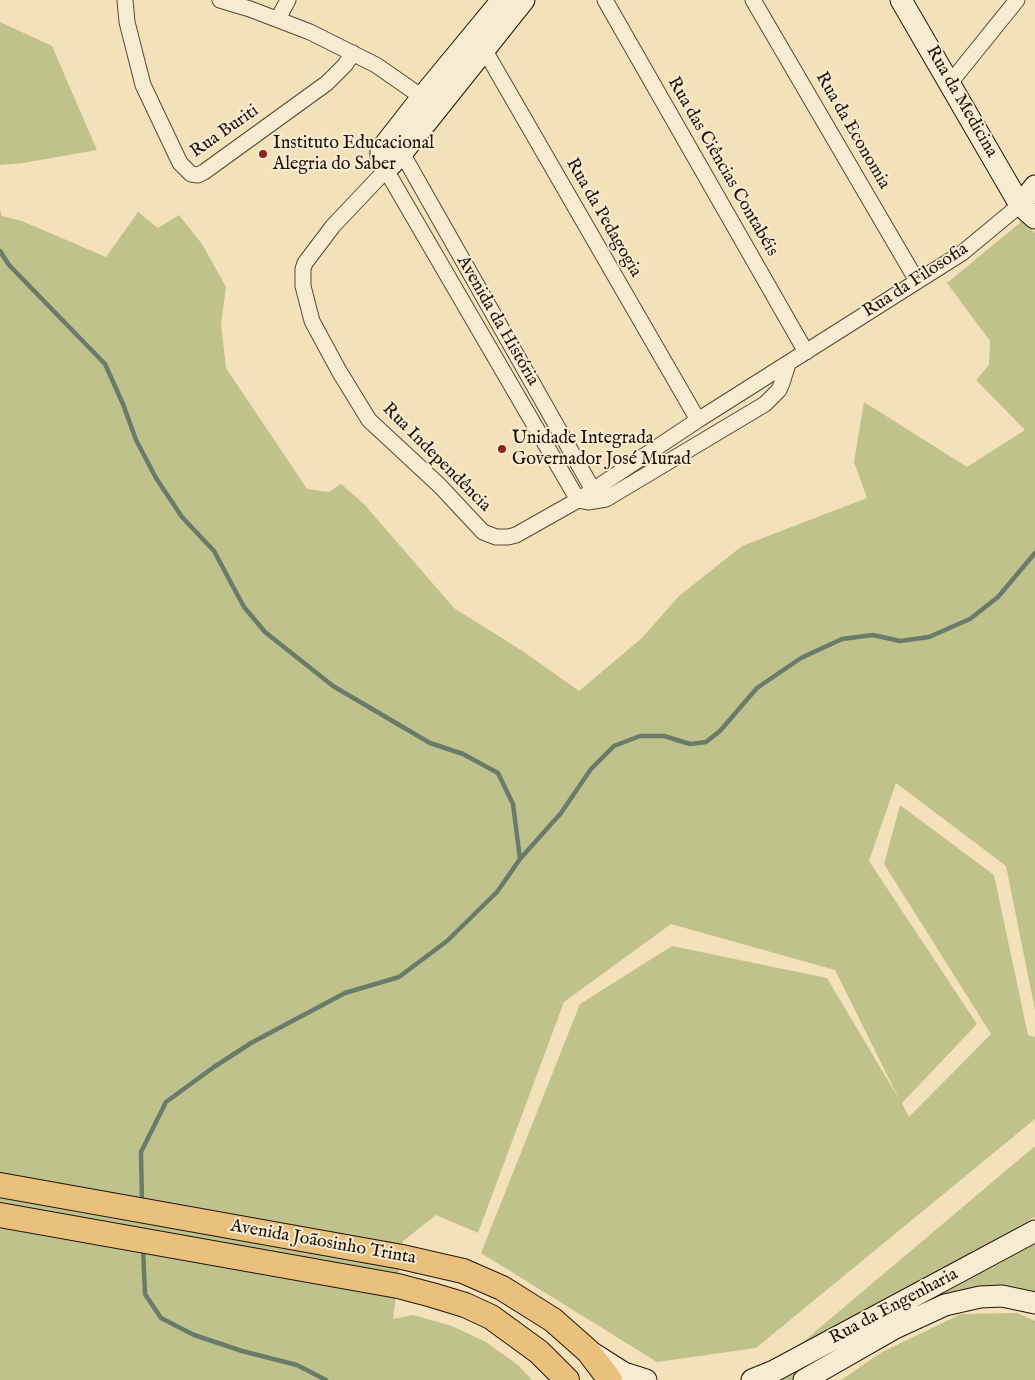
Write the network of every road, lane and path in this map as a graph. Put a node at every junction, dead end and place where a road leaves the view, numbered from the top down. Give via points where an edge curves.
1 (125, 0) edge
2 (222, 0) edge
3 (288, 0) edge
4 (502, 0) edge
5 (524, 0) edge
6 (605, 0) edge
7 (753, 0) edge
8 (901, 0) edge
9 (1017, 0) edge
10 (278, 19) junction
11 (478, 43) junction
12 (353, 53) junction
13 (950, 83) junction
14 (422, 97) junction
15 (402, 153) junction
16 (386, 170) junction
17 (1035, 186) edge
18 (1028, 212) edge
19 (918, 281) junction
20 (806, 352) junction
21 (788, 364) junction
22 (698, 420) junction
23 (593, 490) junction
24 (578, 500) junction
25 (0, 1185) edge
26 (0, 1215) edge
27 (1035, 1232) edge
28 (1035, 1303) edge
29 (588, 1351) junction
30 (567, 1380) edge
31 (610, 1380) edge
32 (646, 1380) edge
33 (752, 1380) edge
34 (804, 1380) edge

1 - 12 street, Rua Buriti via 127,22 144,84 180,163 191,174 204,172 327,82
2 - 10 street
3 - 10 street
4 - 11 street, Avenida da História
5 - 11 street, Avenida da História
6 - 20 street, Rua das Ciências Contabéis
7 - 19 street, Rua da Economia
8 - 13 street, Rua da Medicina
9 - 13 street
10 - 12 street
11 - 14 street, Avenida da História
11 - 15 street, Avenida da História
11 - 22 street, Rua da Pedagogia
12 - 14 street via 376,64
13 - 18 street, Rua da Medicina
14 - 16 street, Avenida da História via 383,147 381,155
15 - 16 street, Avenida da História
15 - 23 street, Avenida da História
16 - 24 street, Avenida da História
16 - 24 street, Rua Independência via 333,226 303,269 304,293 312,321 339,371 369,420 440,486 483,532 508,537
17 - 18 street, Rua da Filosofia
18 - 19 street, Rua da Filosofia
19 - 20 street, Rua da Filosofia
20 - 21 street, Rua da Filosofia
21 - 22 street, Rua da Filosofia
21 - 24 street via 779,390 765,404 606,499
22 - 23 street, Rua da Filosofia
23 - 24 street, Rua da Filosofia
25 - 29 main road, Avenida Joãosinho Trinta via 402,1256 463,1271 502,1288 553,1320
26 - 30 main road, Avenida Joãosinho Trinta via 398,1286 465,1305 491,1317 538,1352
27 - 33 street, Rua da Engenharia via 774,1372
28 - 34 street via 1002,1296 945,1305 895,1328
29 - 31 main road, Avenida Joãosinho Trinta
29 - 32 street via 624,1373

